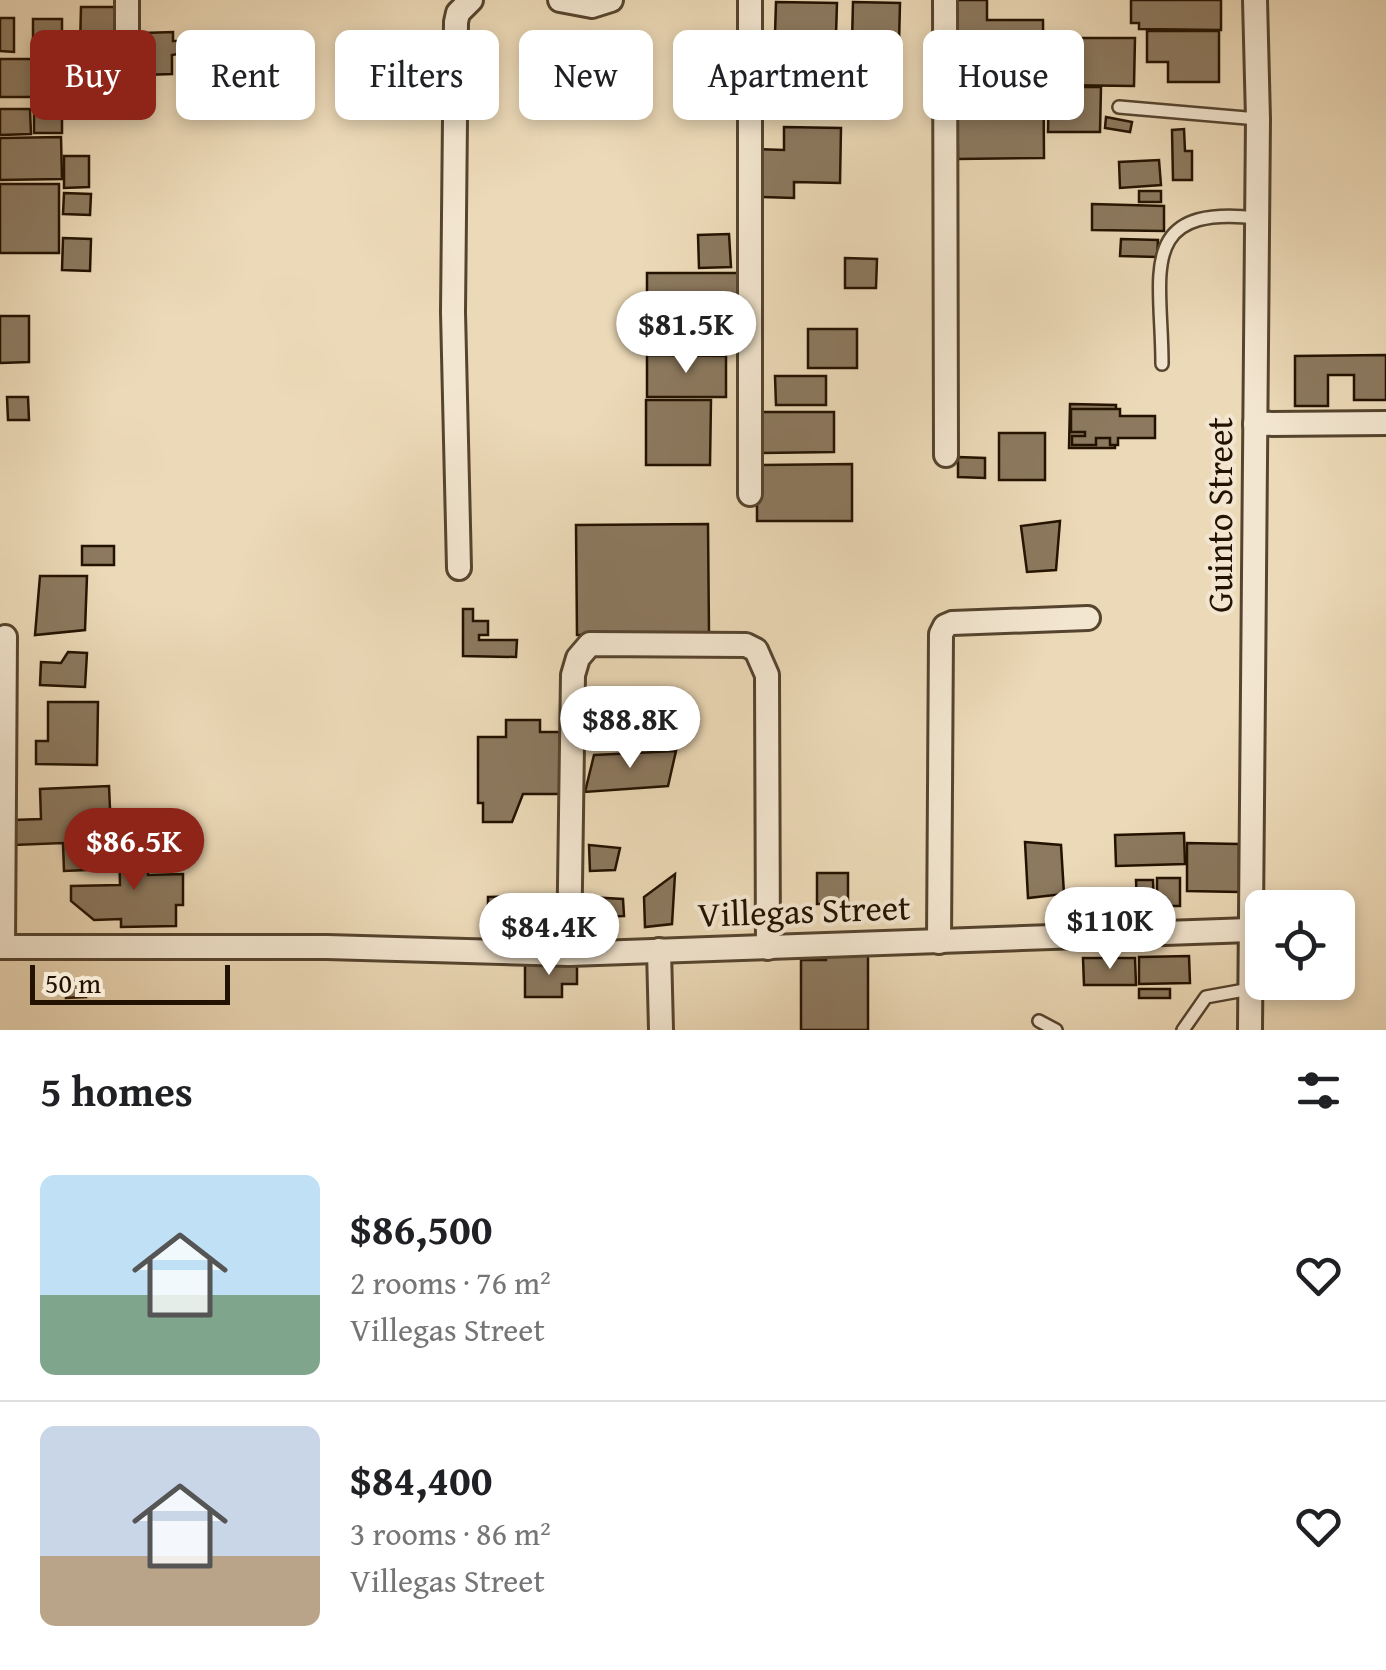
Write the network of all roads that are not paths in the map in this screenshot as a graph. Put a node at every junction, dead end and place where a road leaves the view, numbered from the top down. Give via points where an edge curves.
1 (128, 0) edge
2 (471, 0) edge
3 (560, 0) edge
4 (611, 0) edge
5 (750, 0) edge
6 (945, 0) edge
7 (1256, 0) edge
8 (127, 30) edge
9 (1119, 107) dead end
10 (1258, 119) junction
11 (1257, 218) junction
12 (1162, 364) dead end
13 (1386, 423) edge
14 (1256, 424) junction
15 (946, 455) dead end
16 (750, 494) dead end
17 (459, 568) dead end
18 (1088, 618) dead end
19 (5, 637) dead end
20 (1250, 890) edge
21 (1245, 930) edge
22 (939, 942) junction
23 (1, 948) edge
24 (768, 948) junction
25 (659, 950) junction
26 (569, 954) junction
27 (1245, 991) edge
28 (1250, 1000) edge
29 (1039, 1021) dead end
30 (661, 1030) edge
31 (1056, 1030) edge
32 (1182, 1030) edge
33 (1250, 1030) edge

1 - 8 street
2 - 17 street via 456,22 453,130
3 - 4 street via 592,6
5 - 16 street
6 - 15 street
7 - 10 street, Guinto Street
9 - 10 lane
10 - 11 street, Guinto Street
11 - 12 lane via 1196,218 1172,234 1162,252
11 - 14 street, Guinto Street
13 - 14 street
14 - 20 street, Guinto Street
18 - 22 street via 952,623 941,634
19 - 23 street
21 - 22 street, Villegas Street
22 - 24 street, Villegas Street
23 - 26 street, Villegas Street via 327,946
24 - 25 street, Villegas Street
24 - 26 street via 763,661 746,645 618,643 590,644 573,675
25 - 26 street, Villegas Street
25 - 30 street
27 - 32 lane via 1206,997
28 - 33 street, Guinto Street
29 - 31 lane

